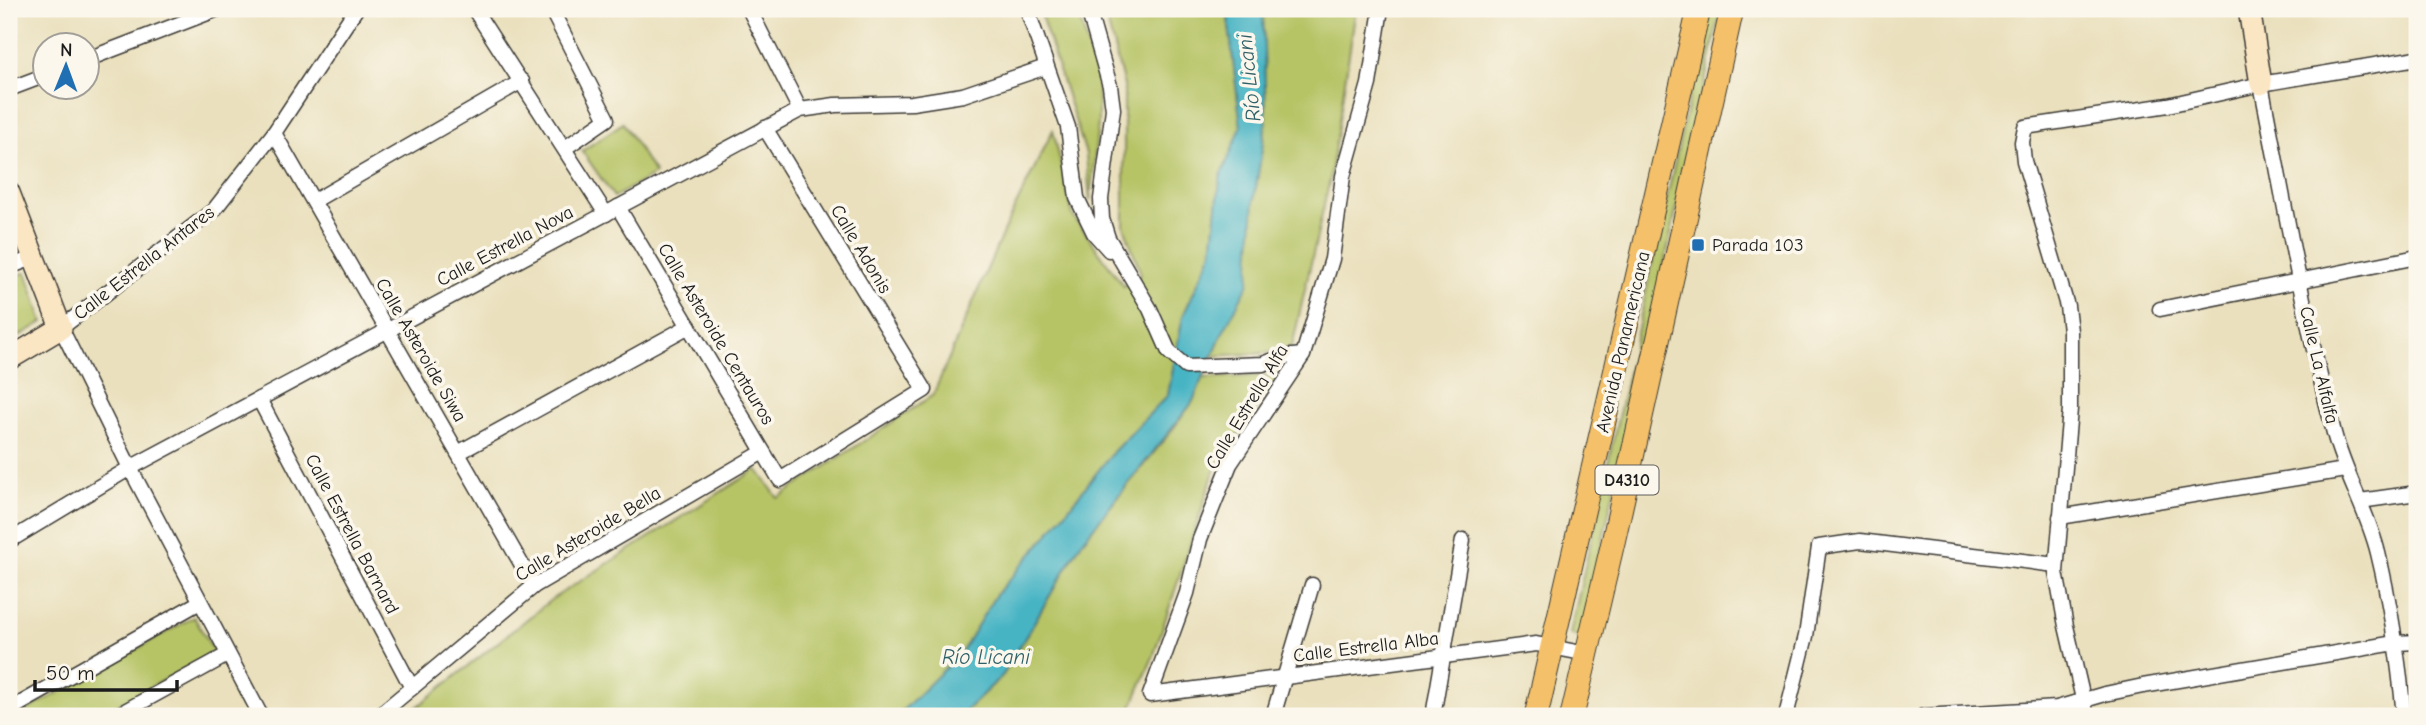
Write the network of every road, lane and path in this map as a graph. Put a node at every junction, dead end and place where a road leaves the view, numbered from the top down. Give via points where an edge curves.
1 (218, 9) edge
2 (356, 9) edge
3 (474, 9) edge
4 (551, 9) edge
5 (749, 9) edge
6 (1027, 9) edge
7 (1088, 9) edge
8 (1381, 9) edge
9 (1699, 9) edge
10 (1732, 9) edge
11 (2249, 9) edge
12 (102, 54) edge
13 (2417, 58) edge
14 (1046, 67) junction
15 (32, 80) edge
16 (522, 81) junction
17 (2261, 84) junction
18 (9, 89) edge
19 (800, 110) junction
20 (765, 128) junction
21 (274, 133) junction
22 (565, 148) junction
23 (9, 193) edge
24 (314, 201) junction
25 (612, 210) junction
26 (2417, 257) edge
27 (33, 258) junction
28 (9, 267) edge
29 (1126, 270) junction
30 (2299, 280) junction
31 (2160, 309) dead end
32 (689, 326) junction
33 (61, 328) junction
34 (387, 330) junction
35 (1303, 355) junction
36 (9, 359) edge
37 (258, 399) junction
38 (763, 452) junction
39 (458, 453) junction
40 (130, 468) junction
41 (2345, 470) junction
42 (780, 480) joint
43 (2417, 493) edge
44 (2360, 501) junction
45 (2060, 517) junction
46 (1463, 540) dead end
47 (9, 541) edge
48 (2056, 565) junction
49 (1312, 585) dead end
50 (534, 586) junction
51 (200, 602) junction
52 (2417, 642) edge
53 (2395, 643) junction
54 (1553, 647) junction
55 (1587, 654) junction
56 (227, 655) junction
57 (1444, 656) junction
58 (1286, 677) junction
59 (412, 688) junction
60 (1150, 695) joint
61 (2085, 700) junction
62 (9, 710) edge
63 (116, 716) edge
64 (261, 716) edge
65 (378, 716) edge
66 (1273, 716) edge
67 (1433, 716) edge
68 (1536, 716) edge
69 (1572, 716) edge
70 (1786, 716) edge
71 (1923, 716) edge
72 (2087, 716) edge
73 (2404, 716) edge

1 - 12 street
2 - 21 street, Calle Estrella Antares
3 - 16 street, Calle Asteroide Centauros
4 - 22 street via 607,120
5 - 19 street
6 - 14 street
7 - 29 street via 1113,109 1102,219
8 - 35 street, Calle Estrella Alfa via 1369,84 1343,176 1332,259
9 - 54 main road, Avenida Panamericana / D4310
10 - 55 main road, Avenida Panamericana / D4310
11 - 17 street, Calle La Alfalfa
13 - 17 street
14 - 19 street, Calle Estrella Nova via 950,97
14 - 29 street via 1068,127 1077,198 1094,233
15 - 18 street
16 - 22 street, Calle Asteroide Centauros
16 - 24 street
17 - 30 street, Calle La Alfalfa
17 - 45 street via 2168,105 2025,127 2024,161 2067,306 2070,331 2070,409
19 - 20 street, Calle Estrella Nova
20 - 25 street, Calle Estrella Nova
20 - 42 street, Calle Adonis via 925,390
21 - 24 street, Calle Asteroide Siwa
21 - 33 street, Calle Estrella Antares via 214,210
22 - 25 street, Calle Asteroide Centauros
23 - 27 street
24 - 34 street, Calle Asteroide Siwa
25 - 32 street, Calle Asteroide Centauros
25 - 34 street, Calle Estrella Nova
26 - 30 street
27 - 28 street
27 - 33 street
29 - 35 street via 1170,352 1186,367 1263,364
30 - 31 street
30 - 41 street, Calle La Alfalfa
32 - 38 street, Calle Asteroide Centauros
32 - 39 street
33 - 36 street, Calle Estrella Antares
33 - 40 street
34 - 37 street, Calle Estrella Nova
34 - 39 street, Calle Asteroide Siwa
35 - 60 street, Calle Estrella Alfa via 1230,464 1200,538 1187,593
37 - 40 street, Calle Estrella Nova
37 - 59 street, Calle Estrella Barnard
38 - 42 street, Calle Asteroide Centauros
38 - 50 street, Calle Asteroide Bella
39 - 50 street, Calle Asteroide Siwa
40 - 47 street, Calle Estrella Nova
40 - 51 street
41 - 44 street, Calle La Alfalfa
41 - 45 street
43 - 44 street
44 - 53 street, Calle La Alfalfa via 2378,552
45 - 48 street
46 - 57 street
48 - 61 street
48 - 70 street via 1860,541 1819,547 1806,636
49 - 58 street
50 - 59 street, Calle Asteroide Bella
51 - 56 street
51 - 62 street
52 - 53 street
53 - 61 street
53 - 73 street, Calle La Alfalfa
54 - 55 street, Calle Estrella Alba
54 - 57 street, Calle Estrella Alba via 1536,644
54 - 68 main road, Avenida Panamericana / D4310
55 - 69 main road, Avenida Panamericana / D4310
56 - 63 street
56 - 64 street
57 - 58 street, Calle Estrella Alba
57 - 67 street
58 - 60 street, Calle Estrella Alba
58 - 66 street
59 - 65 street, Calle Asteroide Bella
61 - 71 street via 2030,711
61 - 72 street

